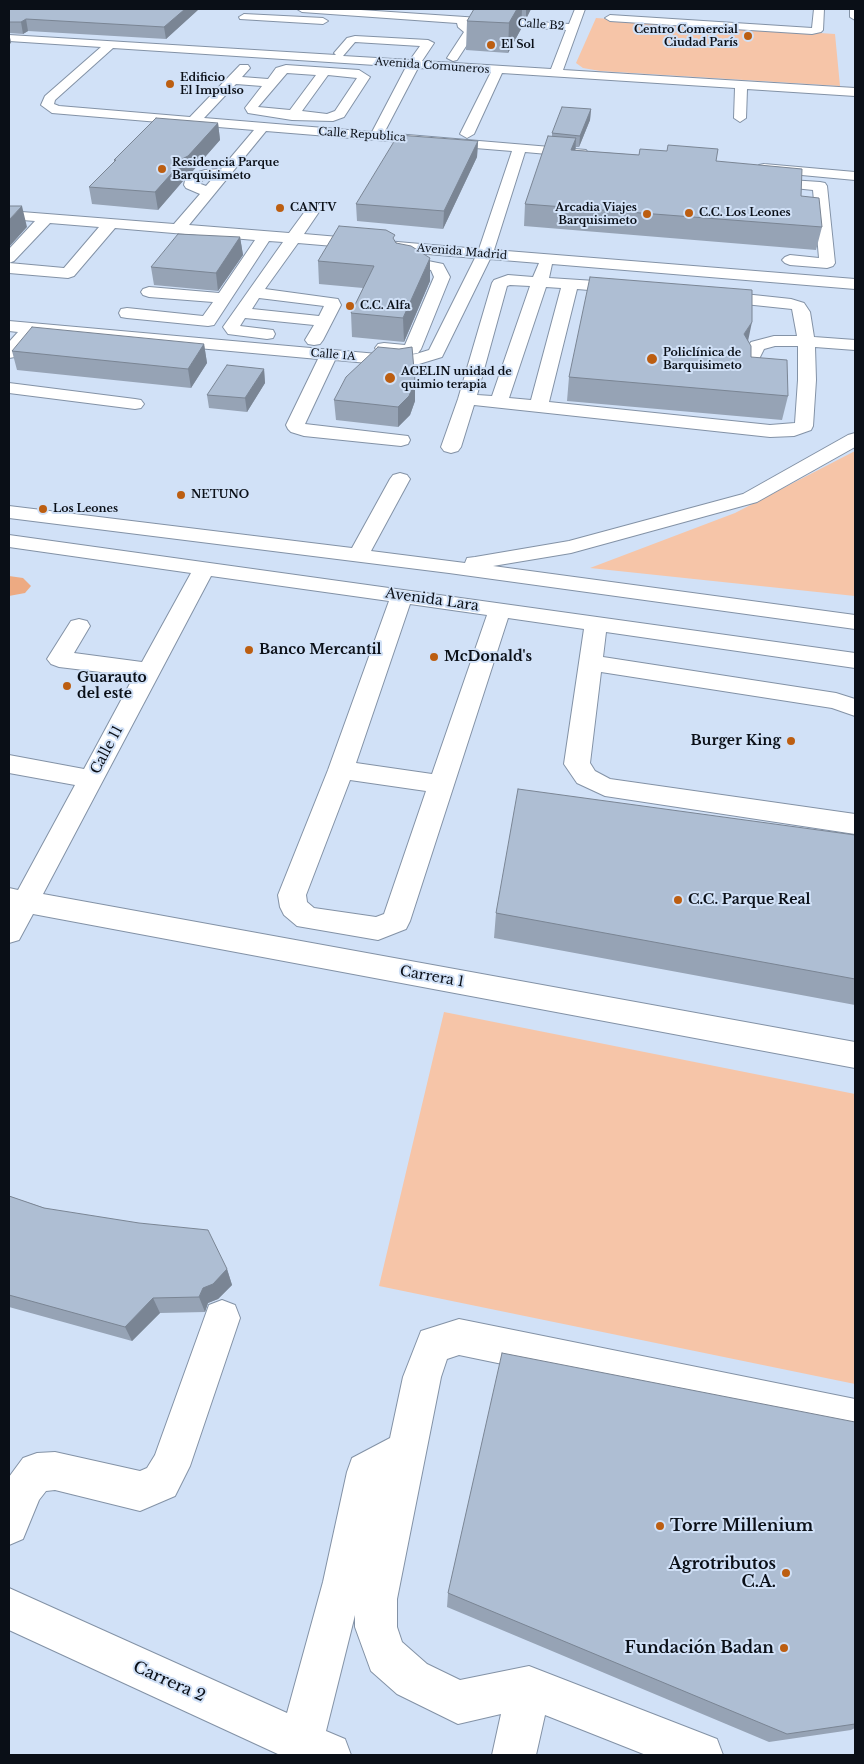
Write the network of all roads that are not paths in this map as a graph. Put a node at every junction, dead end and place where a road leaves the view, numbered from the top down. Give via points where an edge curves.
1 (302, 9) edge
2 (819, 9) edge
3 (855, 9) edge
4 (578, 12) edge
5 (423, 13) edge
6 (604, 15) edge
7 (245, 16) edge
8 (855, 17) edge
9 (462, 19) edge
10 (343, 22) dead end
11 (571, 26) junction
12 (542, 33) dead end
13 (9, 38) edge
14 (110, 45) junction
15 (319, 48) dead end
16 (209, 52) junction
17 (258, 54) junction
18 (340, 54) dead end
19 (453, 58) dead end
20 (414, 65) junction
21 (498, 70) junction
22 (324, 72) junction
23 (555, 74) junction
24 (232, 80) junction
25 (271, 83) junction
26 (741, 86) junction
27 (855, 92) edge
28 (220, 94) junction
29 (260, 96) junction
30 (292, 116) junction
31 (740, 118) dead end
32 (193, 122) junction
33 (263, 128) junction
34 (467, 134) dead end
35 (376, 136) junction
36 (518, 154) junction
37 (596, 154) edge
38 (585, 167) edge
39 (749, 167) edge
40 (224, 173) junction
41 (855, 176) edge
42 (756, 181) edge
43 (208, 192) junction
44 (316, 206) dead end
45 (9, 215) edge
46 (46, 218) junction
47 (112, 223) junction
48 (178, 229) junction
49 (265, 236) junction
50 (510, 239) dead end
51 (289, 244) junction
52 (487, 246) junction
53 (9, 258) edge
54 (547, 259) junction
55 (777, 260) dead end
56 (9, 268) edge
57 (538, 280) junction
58 (570, 284) junction
59 (855, 284) edge
60 (638, 289) edge
61 (149, 292) dead end
62 (254, 293) junction
63 (705, 295) edge
64 (223, 298) junction
65 (127, 313) dead end
66 (241, 313) junction
67 (324, 321) junction
68 (9, 326) edge
69 (30, 328) junction
70 (314, 340) junction
71 (806, 341) junction
72 (855, 345) edge
73 (9, 353) edge
74 (329, 355) junction
75 (807, 380) junction
76 (9, 388) edge
77 (467, 399) junction
78 (499, 402) junction
79 (135, 404) dead end
80 (539, 405) junction
81 (855, 439) edge
82 (401, 440) dead end
83 (451, 447) dead end
84 (400, 480) dead end
85 (9, 512) edge
86 (9, 541) edge
87 (358, 556) junction
88 (449, 567) junction
89 (204, 568) junction
90 (402, 596) junction
91 (500, 610) junction
92 (855, 622) edge
93 (596, 623) junction
94 (79, 626) dead end
95 (855, 660) edge
96 (590, 662) junction
97 (149, 670) junction
98 (855, 708) edge
99 (9, 764) edge
100 (341, 770) junction
101 (91, 778) junction
102 (440, 784) junction
103 (855, 824) edge
104 (17, 901) edge
105 (9, 932) edge
106 (855, 1054) edge
107 (222, 1318) dead end
108 (855, 1418) edge
109 (407, 1450) junction
110 (9, 1525) edge
111 (9, 1609) edge
112 (529, 1687) junction
113 (315, 1749) edge
114 (514, 1755) edge
115 (701, 1755) edge

1 - 5 street, Calle B2
2 - 6 street via 817,30 812,31
3 - 8 street
4 - 6 street
4 - 11 street
5 - 9 street, Calle B2
7 - 10 street
9 - 11 street, Calle B2
9 - 12 street
9 - 19 street via 470,31
11 - 23 street
13 - 14 street, Avenida Comuneros
14 - 16 street, Avenida Comuneros
14 - 32 street, Calle Republica via 49,98 47,105 56,110
15 - 16 street via 219,42
16 - 17 street, Avenida Comuneros
17 - 20 street, Avenida Comuneros
17 - 24 street
18 - 20 street via 355,38 428,43
20 - 21 street, Avenida Comuneros
20 - 35 street
21 - 23 street, Avenida Comuneros
21 - 34 street
22 - 25 street via 282,70
22 - 30 street
22 - 30 street via 364,77 340,114 328,118
23 - 26 street, Avenida Comuneros
24 - 25 street
24 - 28 street
25 - 29 street
26 - 27 street, Avenida Comuneros
26 - 31 street
28 - 29 street
28 - 32 street
29 - 30 street via 250,108 252,110
32 - 33 street, Calle Republica
33 - 35 street, Calle Republica
33 - 40 street
35 - 36 street, Calle Republica
36 - 37 street, Calle Republica
36 - 38 street
36 - 52 street, Calle 1A
39 - 41 street
40 - 43 street
40 - 43 street via 191,179 191,185
42 - 55 street via 820,186 827,263
43 - 48 street
44 - 51 street
45 - 46 street, Avenida Madrid
46 - 47 street, Avenida Madrid
46 - 53 street
47 - 48 street, Avenida Madrid
47 - 56 street via 68,273
48 - 49 street, Avenida Madrid
49 - 51 street, Avenida Madrid
49 - 64 street
50 - 52 street
51 - 52 street, Avenida Madrid
51 - 62 street
51 - 70 street via 426,264 437,267 442,277 412,349
52 - 54 street, Avenida Madrid
52 - 74 street, Calle 1A via 436,353 400,361
54 - 57 street
54 - 59 street, Avenida Madrid
57 - 58 street
57 - 77 street via 500,283
57 - 78 street
58 - 60 street
58 - 80 street
61 - 64 street
62 - 66 street
62 - 67 street via 328,300 333,305
63 - 71 street via 798,306 802,312
64 - 65 street via 208,321
66 - 67 street
66 - 70 street via 231,327 234,330
67 - 70 street
68 - 69 street, Calle 1A
69 - 73 street
69 - 74 street, Calle 1A
71 - 72 street
71 - 75 street
71 - 75 street via 774,341 757,346 750,359 757,370
74 - 82 street via 295,425 304,430
75 - 80 street via 804,426 794,430 770,431
76 - 79 street
77 - 78 street
77 - 83 street
78 - 80 street
81 - 88 street via 750,498 571,547
84 - 87 street
85 - 87 street
86 - 89 street, Avenida Lara
87 - 88 street
88 - 92 street
89 - 90 street, Avenida Lara
89 - 97 street, Calle 11
90 - 91 street, Avenida Lara
90 - 100 street
91 - 93 street, Avenida Lara
91 - 102 street
93 - 95 street, Avenida Lara
93 - 96 street
94 - 97 street via 59,659
96 - 98 street via 836,701
96 - 103 street via 577,764 586,777 605,787
97 - 101 street, Calle 11
99 - 101 street
100 - 102 street
100 - 102 street via 292,895 294,907 307,918 378,929 396,921
101 - 104 street, Calle 11
104 - 105 street, Calle 11
104 - 106 street, Carrera 1
107 - 110 street via 171,1466 161,1482 140,1491 55,1471 37,1472 24,1487
108 - 109 street via 459,1337 434,1344 422,1377
109 - 112 street via 376,1599 376,1627 386,1656 412,1679 458,1702
109 - 113 street via 366,1472 343,1582
111 - 113 street, Carrera 2
112 - 114 street
112 - 115 street

